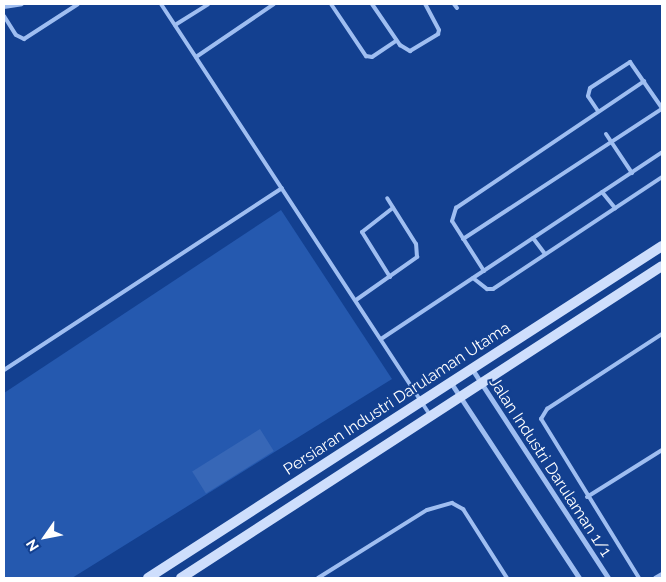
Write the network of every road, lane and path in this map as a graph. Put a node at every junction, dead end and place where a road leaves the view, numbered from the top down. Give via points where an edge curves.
1 (22, 4) edge
2 (78, 4) edge
3 (161, 4) edge
4 (208, 4) edge
5 (274, 4) edge
6 (331, 4) edge
7 (372, 4) edge
8 (425, 4) edge
9 (454, 4) edge
10 (4, 7) edge
11 (457, 8) dead end
12 (4, 16) edge
13 (175, 25) junction
14 (396, 41) junction
15 (196, 57) junction
16 (644, 81) junction
17 (662, 109) edge
18 (598, 111) junction
19 (606, 134) dead end
20 (612, 144) junction
21 (662, 152) edge
22 (632, 173) junction
23 (662, 177) edge
24 (282, 188) junction
25 (602, 192) junction
26 (387, 198) dead end
27 (393, 208) junction
28 (615, 208) junction
29 (533, 238) junction
30 (463, 239) junction
31 (662, 246) edge
32 (545, 254) junction
33 (662, 266) edge
34 (484, 271) junction
35 (390, 277) junction
36 (473, 278) junction
37 (356, 300) junction
38 (662, 334) edge
39 (381, 339) junction
40 (472, 369) junction
41 (4, 370) edge
42 (451, 383) junction
43 (481, 384) junction
44 (461, 398) junction
45 (421, 401) junction
46 (431, 416) junction
47 (662, 450) edge
48 (588, 496) junction
49 (662, 574) edge
50 (148, 578) edge
51 (180, 578) edge
52 (318, 578) edge
53 (507, 578) edge
54 (579, 578) edge
55 (608, 578) edge
56 (638, 578) edge
57 (655, 578) edge

1 - 10 lane
2 - 12 lane via 24,39 16,35
3 - 13 lane
4 - 13 lane
5 - 15 lane
6 - 14 lane via 366,56 372,57
7 - 14 lane
8 - 14 lane via 439,25 438,34 410,51
9 - 11 lane
13 - 15 lane
15 - 24 lane
16 - 17 lane
16 - 18 lane
16 - 18 lane via 632,63 625,62 590,88 588,96
17 - 20 lane
18 - 30 lane via 456,208 451,217
19 - 20 lane
20 - 22 lane
20 - 30 lane
21 - 22 lane
22 - 25 lane
23 - 28 lane
24 - 37 lane
24 - 41 lane
25 - 28 lane
25 - 29 lane
26 - 27 lane
27 - 35 lane via 418,251 414,261
27 - 35 lane via 362,232
28 - 32 lane
29 - 32 lane
29 - 34 lane
30 - 34 lane
31 - 40 street, Persiaran Industri Darulaman Utama
32 - 36 lane via 493,289 487,289
33 - 43 street, Persiaran Industri Darulaman Utama
34 - 36 lane
35 - 37 lane
36 - 39 lane
37 - 39 lane
38 - 48 lane via 543,412 543,426
39 - 45 lane
40 - 42 street, Persiaran Industri Darulaman Utama
40 - 43 street, Jalan Industri Darulaman 1/1
42 - 44 street
42 - 45 street, Persiaran Industri Darulaman Utama
43 - 44 street, Persiaran Industri Darulaman Utama
43 - 55 street, Jalan Industri Darulaman 1/1
44 - 46 street, Persiaran Industri Darulaman Utama
44 - 54 street
45 - 46 lane
45 - 50 street, Persiaran Industri Darulaman Utama
46 - 51 street, Persiaran Industri Darulaman Utama
47 - 48 lane
48 - 56 lane
49 - 57 lane
52 - 53 lane via 428,510 452,502 462,509

